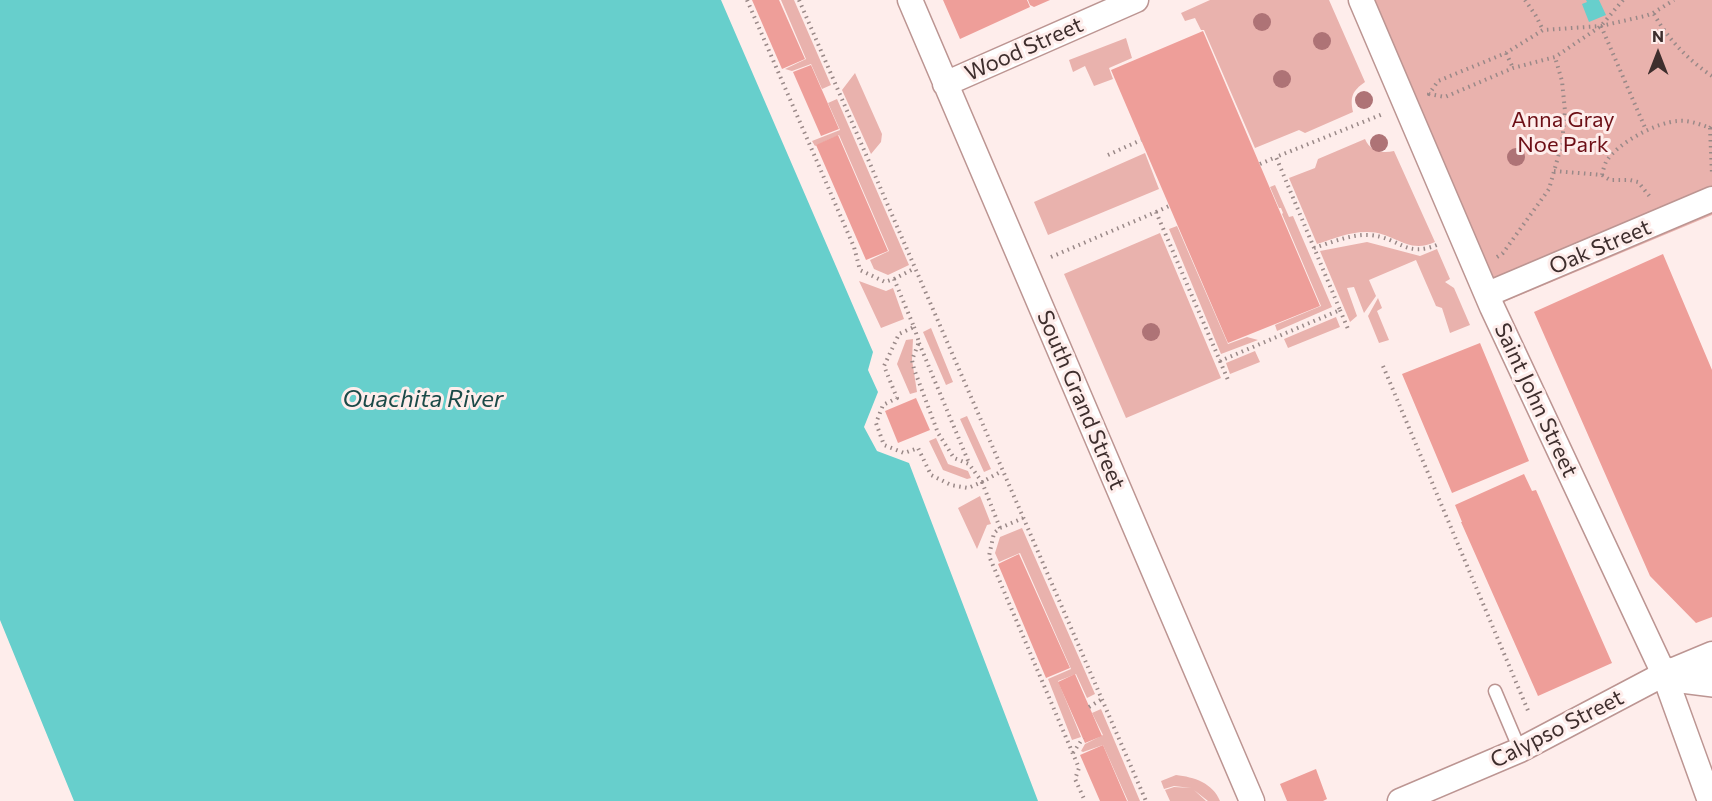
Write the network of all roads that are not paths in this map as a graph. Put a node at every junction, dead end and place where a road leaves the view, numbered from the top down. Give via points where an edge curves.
1 (910, 0) edge
2 (1136, 0) edge
3 (1361, 0) edge
4 (945, 84) junction
5 (1712, 199) edge
6 (1488, 294) junction
7 (1712, 654) edge
8 (1664, 674) junction
9 (1712, 680) edge
10 (1494, 692) dead end
11 (1520, 750) junction
12 (1252, 801) edge
13 (1400, 801) edge
14 (1710, 801) edge

1 - 4 street, South Grand Street
2 - 4 street, Wood Street
3 - 6 street, Saint John Street
4 - 12 street, South Grand Street
5 - 6 street, Oak Street
6 - 8 street, Saint John Street
7 - 8 street, Calypso Street
8 - 9 highway
8 - 11 street, Calypso Street
8 - 14 street, Saint John Street
10 - 11 lane
11 - 13 street, Calypso Street

